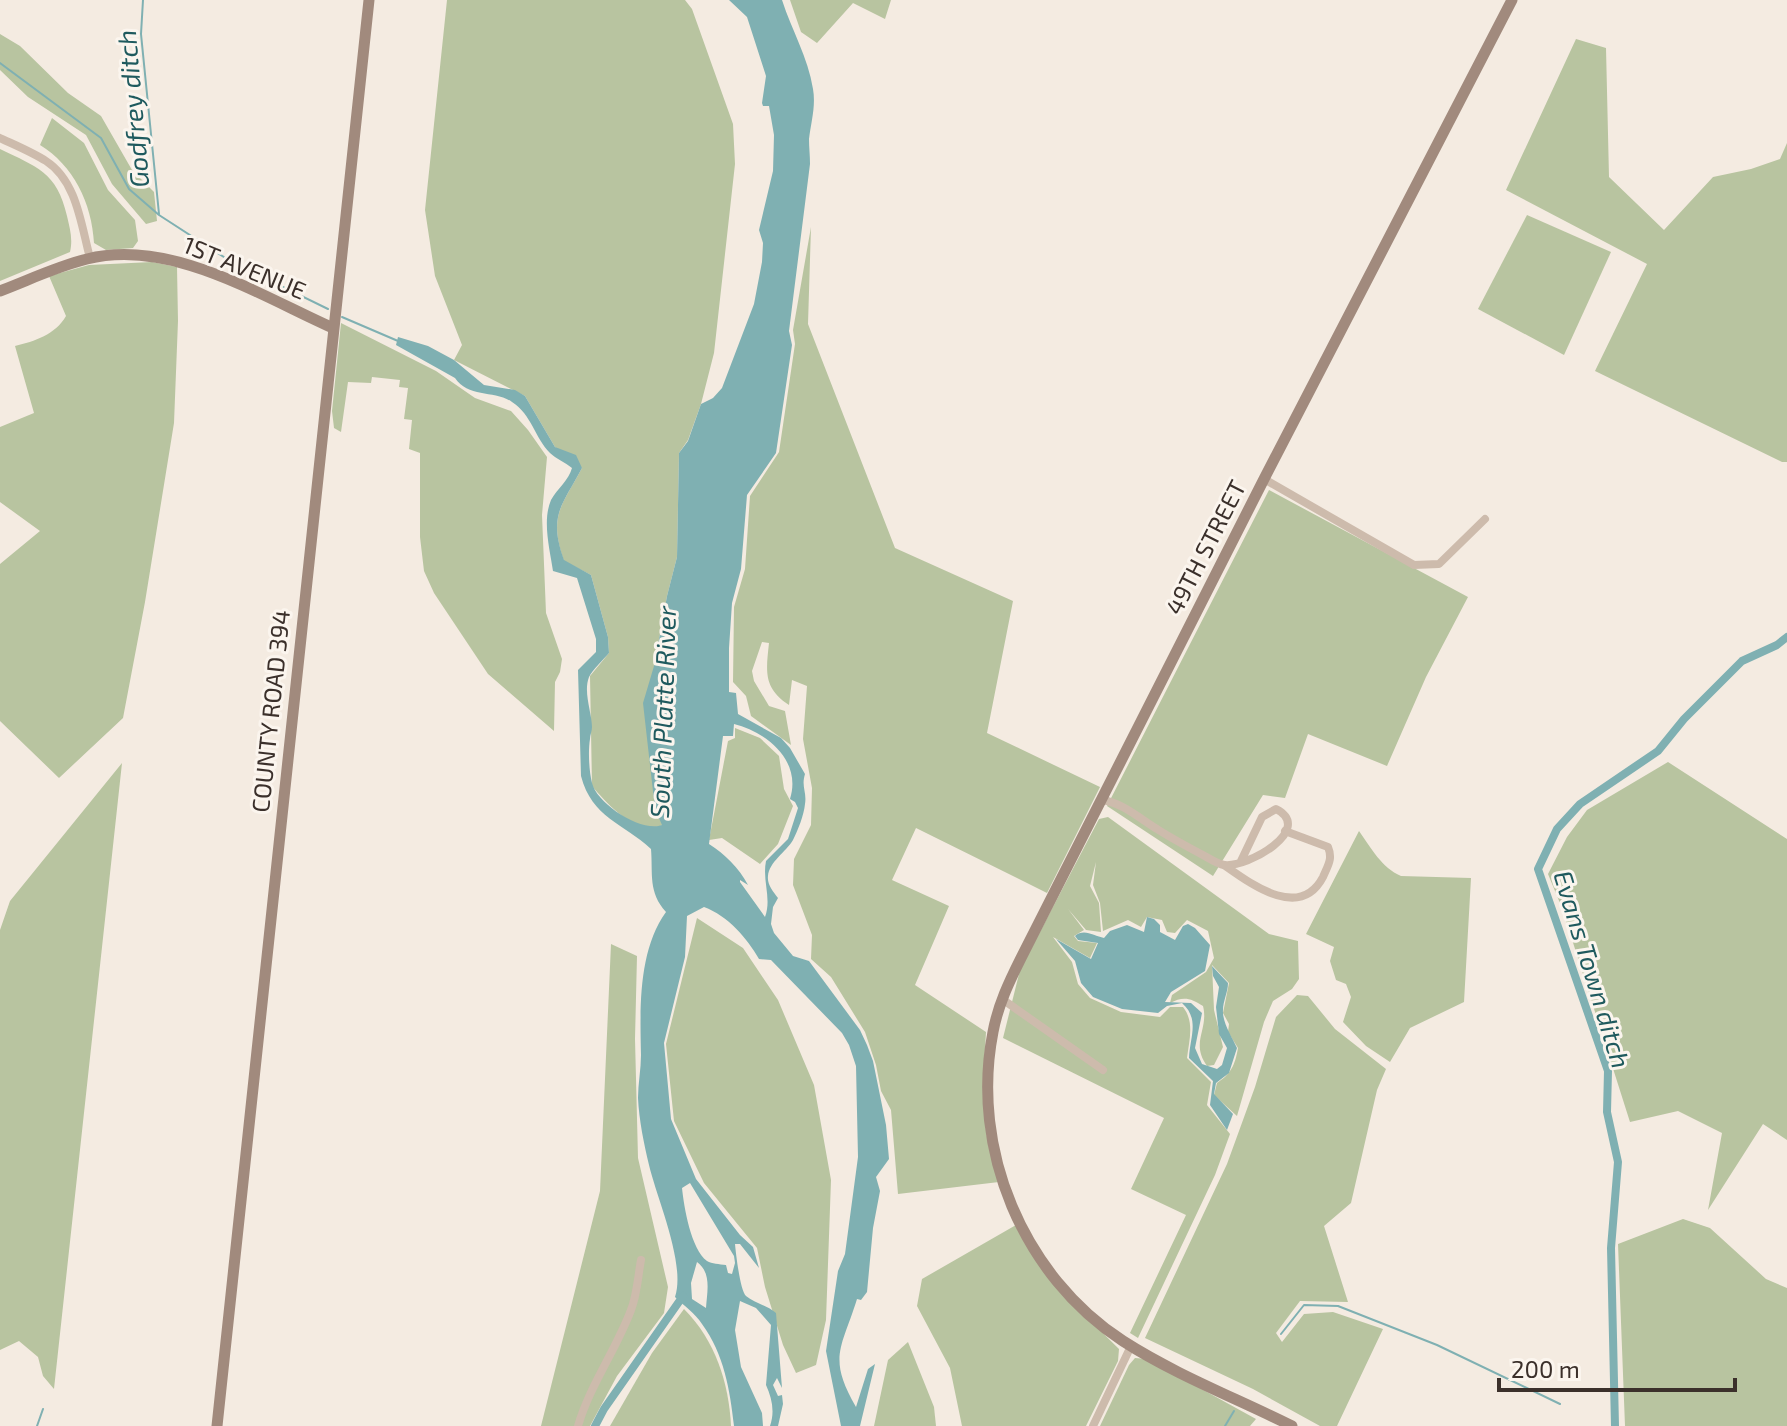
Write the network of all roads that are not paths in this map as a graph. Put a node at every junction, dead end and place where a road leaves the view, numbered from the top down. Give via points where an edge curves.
1 (369, 0) edge
2 (1512, 0) edge
3 (0, 138) edge
4 (90, 258) junction
5 (0, 291) edge
6 (333, 328) junction
7 (1264, 479) junction
8 (1485, 519) dead end
9 (1102, 800) junction
10 (1285, 831) junction
11 (1241, 861) junction
12 (1224, 865) junction
13 (1002, 999) junction
14 (1103, 1070) dead end
15 (641, 1260) dead end
16 (1131, 1346) junction
17 (217, 1426) edge
18 (578, 1426) edge
19 (1093, 1426) edge
20 (1292, 1426) edge

1 - 6 street, COUNTY ROAD 394
2 - 7 street, 49TH STREET
3 - 4 street via 58,170 71,190
4 - 5 street, 1ST AVENUE
4 - 6 street, 1ST AVENUE via 155,257 191,264
6 - 17 street, COUNTY ROAD 394
7 - 8 street via 1414,565 1439,564
7 - 9 street, 49TH STREET
9 - 12 street
9 - 13 street, 49TH STREET
10 - 11 street via 1267,853
10 - 11 street via 1283,813 1269,812
10 - 12 street via 1328,847 1331,854 1310,893 1284,898
11 - 12 street
13 - 14 street
13 - 16 street, 49TH STREET via 989,1057 991,1128 1006,1193 1047,1268 1081,1308
15 - 18 street via 632,1308
16 - 19 street
16 - 20 street, 49TH STREET

